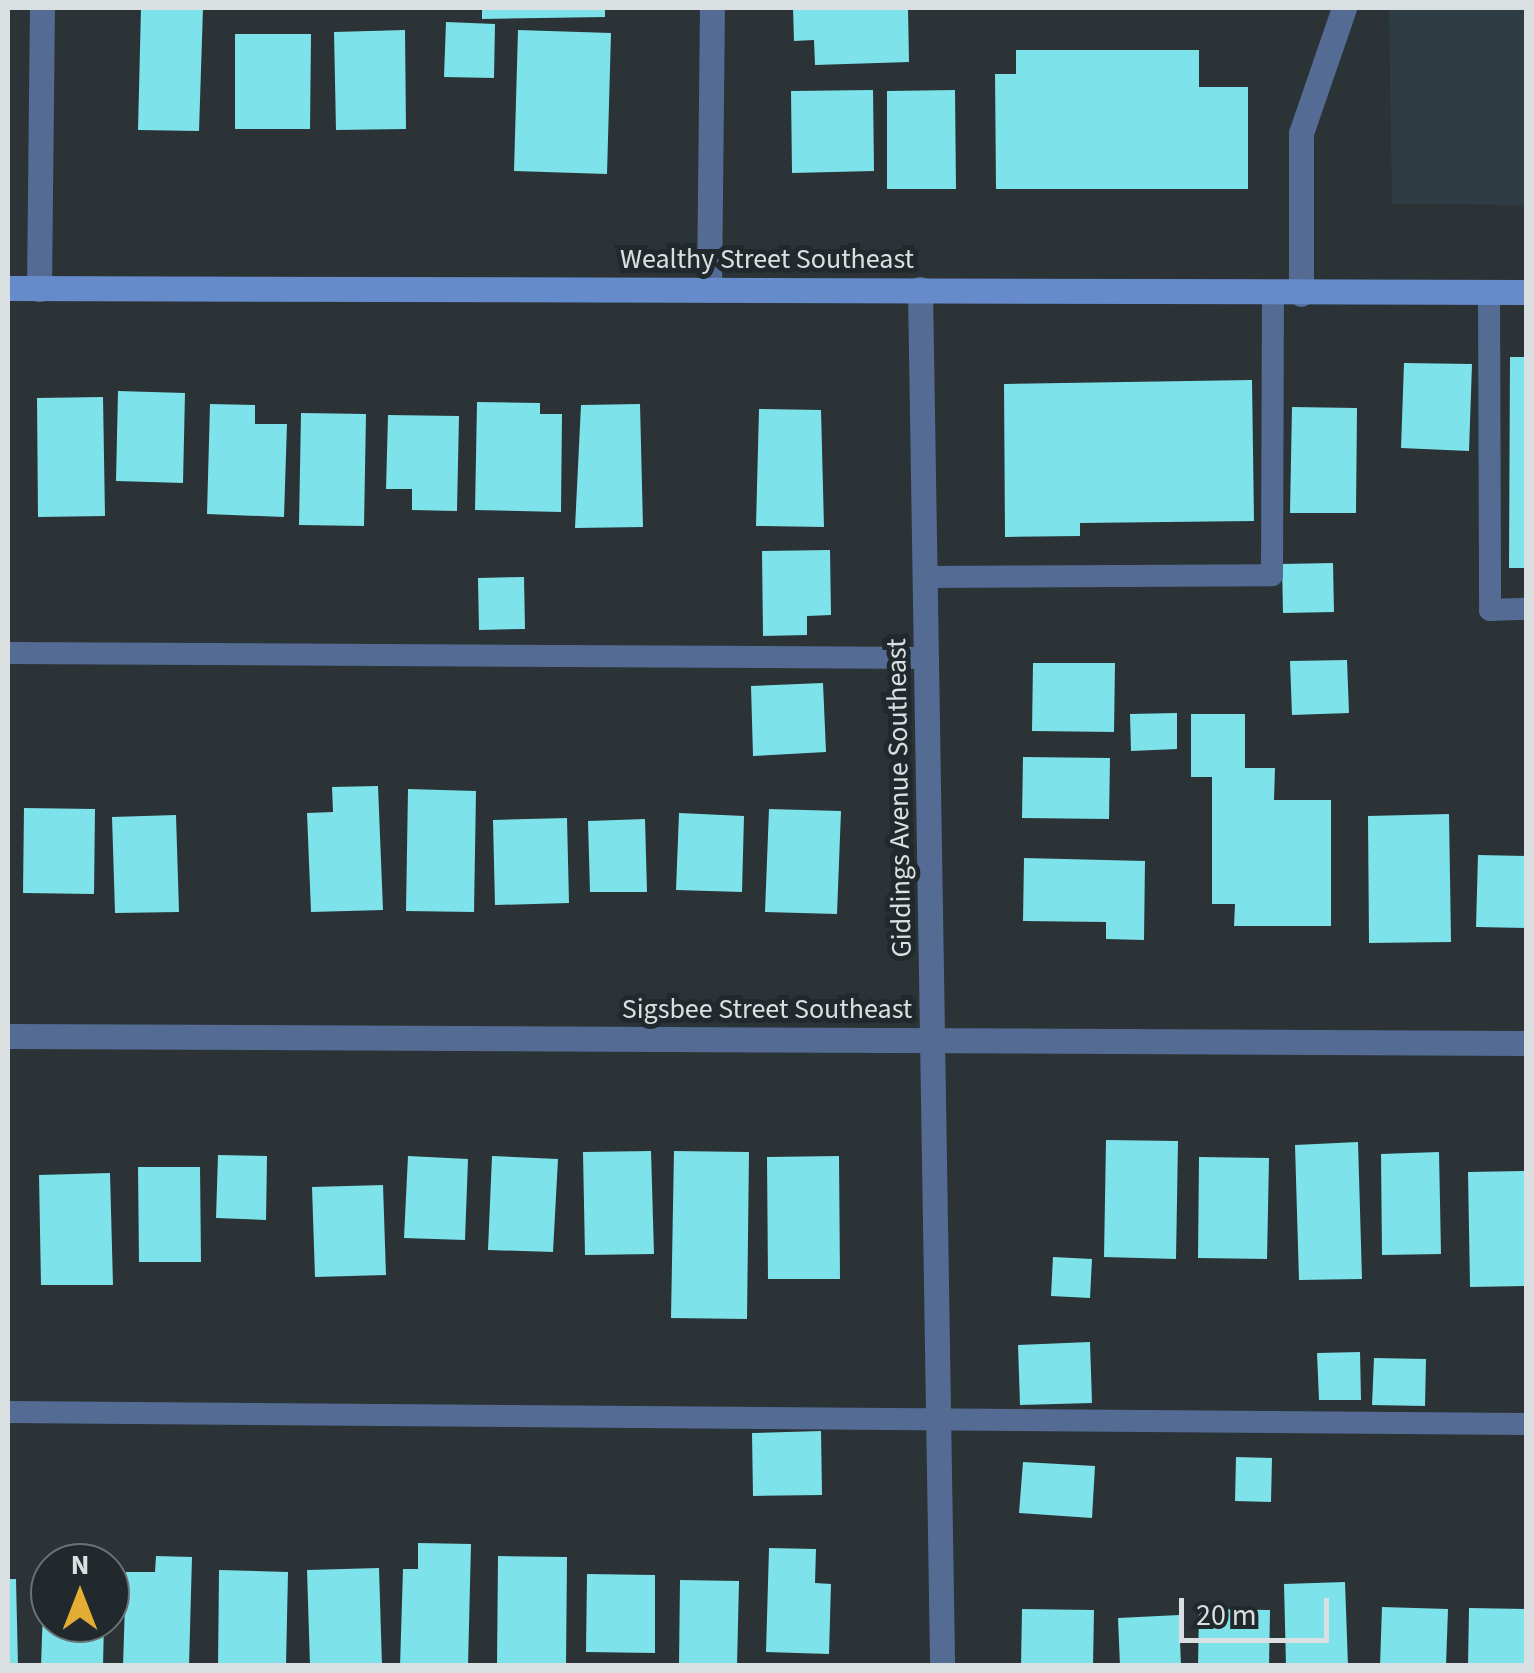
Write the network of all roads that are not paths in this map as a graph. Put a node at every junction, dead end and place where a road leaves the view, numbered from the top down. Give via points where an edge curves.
1 (42, 8) edge
2 (712, 8) edge
3 (1344, 8) edge
4 (8, 288) edge
5 (40, 288) junction
6 (920, 288) junction
7 (709, 290) junction
8 (1489, 292) junction
9 (1526, 292) edge
10 (1273, 294) junction
11 (1302, 294) junction
12 (925, 577) junction
13 (1526, 610) edge
14 (8, 654) edge
15 (926, 658) junction
16 (8, 1036) edge
17 (932, 1040) junction
18 (1526, 1043) edge
19 (8, 1412) edge
20 (938, 1422) junction
21 (1526, 1424) edge
22 (942, 1666) edge

1 - 5 street
2 - 7 street
3 - 11 street via 1301,133
4 - 5 main road, Wealthy Street Southeast
5 - 7 main road, Wealthy Street Southeast
6 - 7 main road, Wealthy Street Southeast
6 - 10 main road, Wealthy Street Southeast
6 - 12 street, Giddings Avenue Southeast
8 - 9 main road, Wealthy Street Southeast
8 - 11 main road, Wealthy Street Southeast
8 - 13 lane via 1490,610
10 - 11 main road, Wealthy Street Southeast
10 - 12 lane via 1272,575
12 - 15 street, Giddings Avenue Southeast
14 - 15 lane
15 - 17 street, Giddings Avenue Southeast
16 - 17 street, Sigsbee Street Southeast
17 - 18 street, Sigsbee Street Southeast
17 - 20 street, Giddings Avenue Southeast
19 - 20 lane
20 - 21 lane
20 - 22 street, Giddings Avenue Southeast

